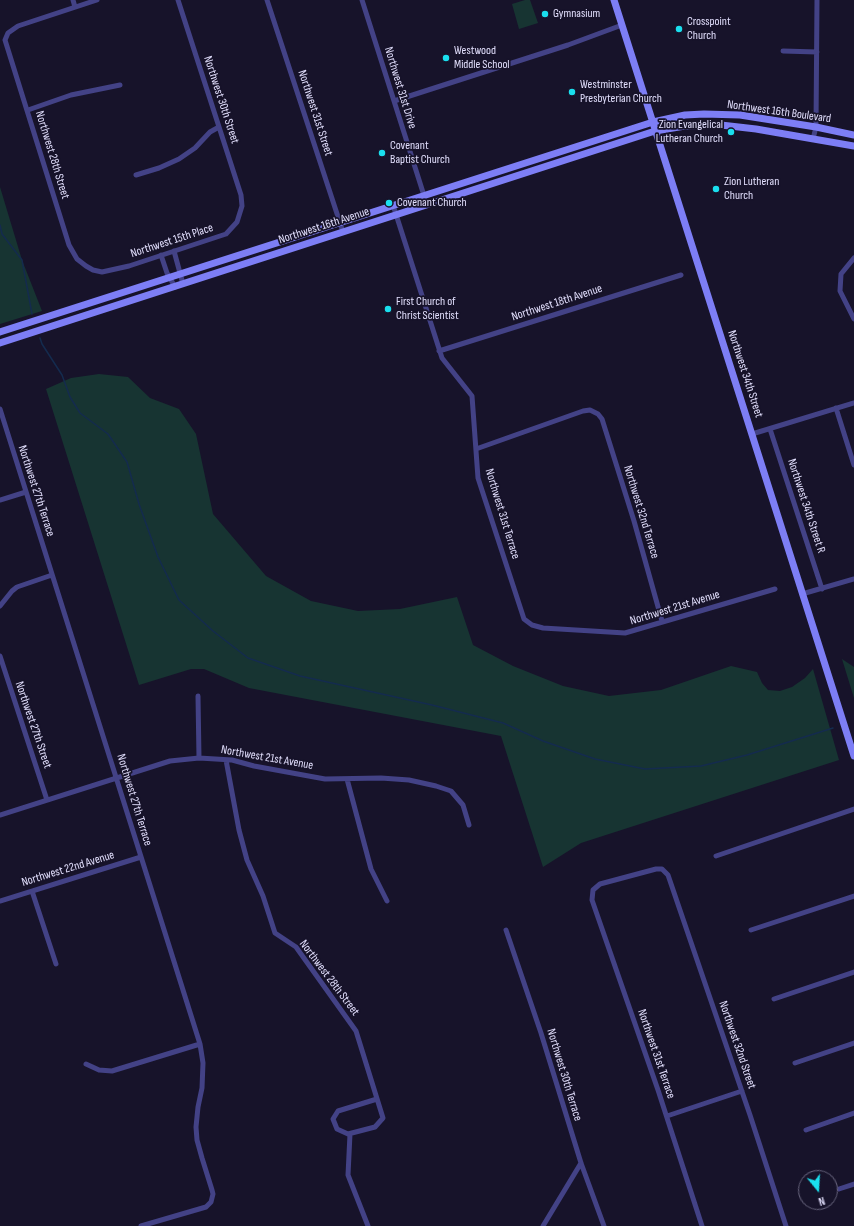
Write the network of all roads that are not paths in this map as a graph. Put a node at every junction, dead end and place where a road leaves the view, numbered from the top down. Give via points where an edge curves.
1 (73, 0) edge
2 (97, 0) edge
3 (178, 0) edge
4 (267, 0) edge
5 (362, 0) edge
6 (614, 0) edge
7 (817, 0) edge
8 (75, 7) junction
9 (622, 24) junction
10 (782, 51) dead end
11 (817, 52) junction
12 (120, 85) dead end
13 (394, 101) junction
14 (28, 110) junction
15 (652, 122) junction
16 (219, 127) junction
17 (816, 127) junction
18 (656, 131) junction
19 (854, 135) edge
20 (813, 139) junction
21 (854, 146) edge
22 (531, 160) junction
23 (535, 170) junction
24 (136, 175) dead end
25 (424, 195) junction
26 (393, 205) junction
27 (427, 205) junction
28 (242, 206) joint
29 (396, 215) junction
30 (340, 222) junction
31 (343, 232) junction
32 (174, 251) junction
33 (161, 255) junction
34 (854, 258) edge
35 (93, 270) joint
36 (180, 274) junction
37 (681, 275) dead end
38 (169, 278) junction
39 (183, 284) junction
40 (175, 287) junction
41 (76, 308) junction
42 (79, 317) junction
43 (854, 319) edge
44 (0, 332) edge
45 (0, 343) edge
46 (440, 351) junction
47 (854, 403) edge
48 (0, 408) edge
49 (836, 408) junction
50 (770, 429) junction
51 (752, 434) junction
52 (476, 449) junction
53 (854, 465) edge
54 (26, 492) junction
55 (0, 500) edge
56 (52, 575) junction
57 (854, 579) edge
58 (775, 589) dead end
59 (822, 589) junction
60 (802, 594) junction
61 (0, 606) edge
62 (662, 622) junction
63 (532, 625) joint
64 (0, 656) edge
65 (198, 696) dead end
66 (854, 756) edge
67 (199, 758) junction
68 (226, 760) junction
69 (116, 778) junction
70 (347, 779) junction
71 (47, 800) junction
72 (854, 809) edge
73 (0, 815) edge
74 (469, 825) dead end
75 (716, 856) dead end
76 (141, 857) junction
77 (593, 890) joint
78 (32, 891) junction
79 (854, 896) edge
80 (0, 901) edge
81 (387, 901) dead end
82 (506, 930) dead end
83 (751, 930) dead end
84 (56, 964) dead end
85 (854, 972) edge
86 (774, 999) dead end
87 (854, 1043) edge
88 (200, 1044) junction
89 (795, 1063) dead end
90 (86, 1064) dead end
91 (742, 1091) junction
92 (377, 1098) junction
93 (854, 1113) edge
94 (667, 1116) junction
95 (806, 1130) dead end
96 (350, 1134) junction
97 (581, 1163) junction
98 (854, 1184) edge
99 (839, 1189) dead end
100 (141, 1226) edge
101 (368, 1226) edge
102 (543, 1226) edge
103 (604, 1226) edge
104 (702, 1226) edge
105 (786, 1226) edge

1 - 8 street
2 - 8 street
3 - 16 street, Northwest 30th Street
4 - 30 street, Northwest 31st Street
5 - 13 street, Northwest 31st Drive
6 - 9 main road, Northwest 34th Street
7 - 11 street
8 - 14 street, Northwest 28th Street via 18,26 8,33 7,46
9 - 13 street via 568,45
9 - 15 main road, Northwest 34th Street
10 - 11 street
11 - 17 street
12 - 14 street via 71,95
13 - 25 street, Northwest 31st Drive
14 - 35 street, Northwest 28th Street via 69,245 77,259
15 - 17 main road, Northwest 16th Boulevard via 685,116 724,114
15 - 18 main road, Northwest 34th Street
15 - 22 main road, Northwest 16th Avenue
16 - 24 street via 179,159
16 - 28 street, Northwest 30th Street via 241,195
17 - 19 main road, Northwest 16th Boulevard
17 - 20 street
18 - 20 main road, Northwest 16th Boulevard via 685,126 721,125
18 - 23 main road, Northwest 16th Avenue
18 - 51 main road, Northwest 34th Street
20 - 21 main road, Northwest 16th Boulevard
22 - 23 main road
22 - 25 main road, Northwest 16th Avenue
23 - 27 main road, Northwest 16th Avenue
25 - 26 main road, Northwest 16th Avenue
25 - 27 street, Northwest 31st Drive
26 - 29 street, Northwest 31st Terrace
26 - 30 main road, Northwest 16th Avenue
27 - 29 main road, Northwest 16th Avenue
28 - 32 street, Northwest 15th Place via 237,222 226,234
29 - 31 main road, Northwest 16th Avenue
29 - 46 street, Northwest 31st Terrace
30 - 31 street, Northwest 31st Street
30 - 36 main road, Northwest 16th Avenue
31 - 39 main road, Northwest 16th Avenue
32 - 33 street, Northwest 15th Place
32 - 36 street
33 - 35 street, Northwest 15th Place via 102,272
33 - 38 street
34 - 43 street via 841,274 840,291
36 - 38 main road, Northwest 16th Avenue
36 - 39 street
37 - 46 street, Northwest 18th Avenue
38 - 40 street
38 - 41 main road, Northwest 16th Avenue
39 - 40 main road, Northwest 16th Avenue
40 - 42 main road, Northwest 16th Avenue
41 - 42 main road
41 - 44 main road, Northwest 16th Avenue
42 - 45 main road, Northwest 16th Avenue
46 - 52 street, Northwest 31st Terrace via 442,358 472,396
47 - 49 street
48 - 54 street, Northwest 27th Terrace
49 - 50 street
49 - 53 street
50 - 51 street
50 - 59 street, Northwest 34th Street R
51 - 60 main road, Northwest 34th Street
52 - 62 street, Northwest 32nd Terrace via 583,411 594,411 602,419
52 - 63 street, Northwest 31st Terrace via 478,478 524,619
54 - 55 street
54 - 56 street, Northwest 27th Terrace
56 - 61 street via 17,587
56 - 69 street, Northwest 27th Terrace
57 - 59 street
58 - 62 street, Northwest 21st Avenue
59 - 60 street
60 - 66 main road, Northwest 34th Street
62 - 63 street, Northwest 21st Avenue via 625,633 543,628
64 - 71 street, Northwest 27th Street
65 - 67 street
67 - 68 street, Northwest 21st Avenue
67 - 69 street, Northwest 21st Avenue via 170,761
68 - 70 street, Northwest 21st Avenue via 325,779
68 - 92 street, Northwest 28th Street via 247,860 263,896 275,933 296,947 356,1031
69 - 71 street, Northwest 21st Avenue
69 - 76 street, Northwest 27th Terrace
70 - 74 street, Northwest 21st Avenue via 409,780 451,791 463,805
70 - 81 street via 371,869
71 - 73 street, Northwest 21st Avenue
72 - 75 street
76 - 78 street, Northwest 22nd Avenue
76 - 88 street, Northwest 27th Terrace
77 - 91 street, Northwest 32nd Street via 600,884 656,869 665,871 668,875
77 - 94 street, Northwest 31st Terrace via 592,900
78 - 80 street, Northwest 22nd Avenue
78 - 84 street
79 - 83 street
82 - 97 street, Northwest 30th Terrace
85 - 86 street
87 - 89 street
88 - 90 street via 112,1071 99,1070
88 - 100 street, Northwest 27th Terrace via 203,1063 202,1088 196,1127 213,1194 211,1202 206,1207
91 - 94 street
91 - 105 street, Northwest 32nd Street
92 - 96 street, Northwest 28th Street via 383,1118 375,1127
92 - 96 street via 338,1111 333,1119 337,1129
93 - 95 street
94 - 104 street, Northwest 31st Terrace
96 - 101 street via 348,1175
97 - 102 street
97 - 103 street, Northwest 30th Terrace
98 - 99 street

